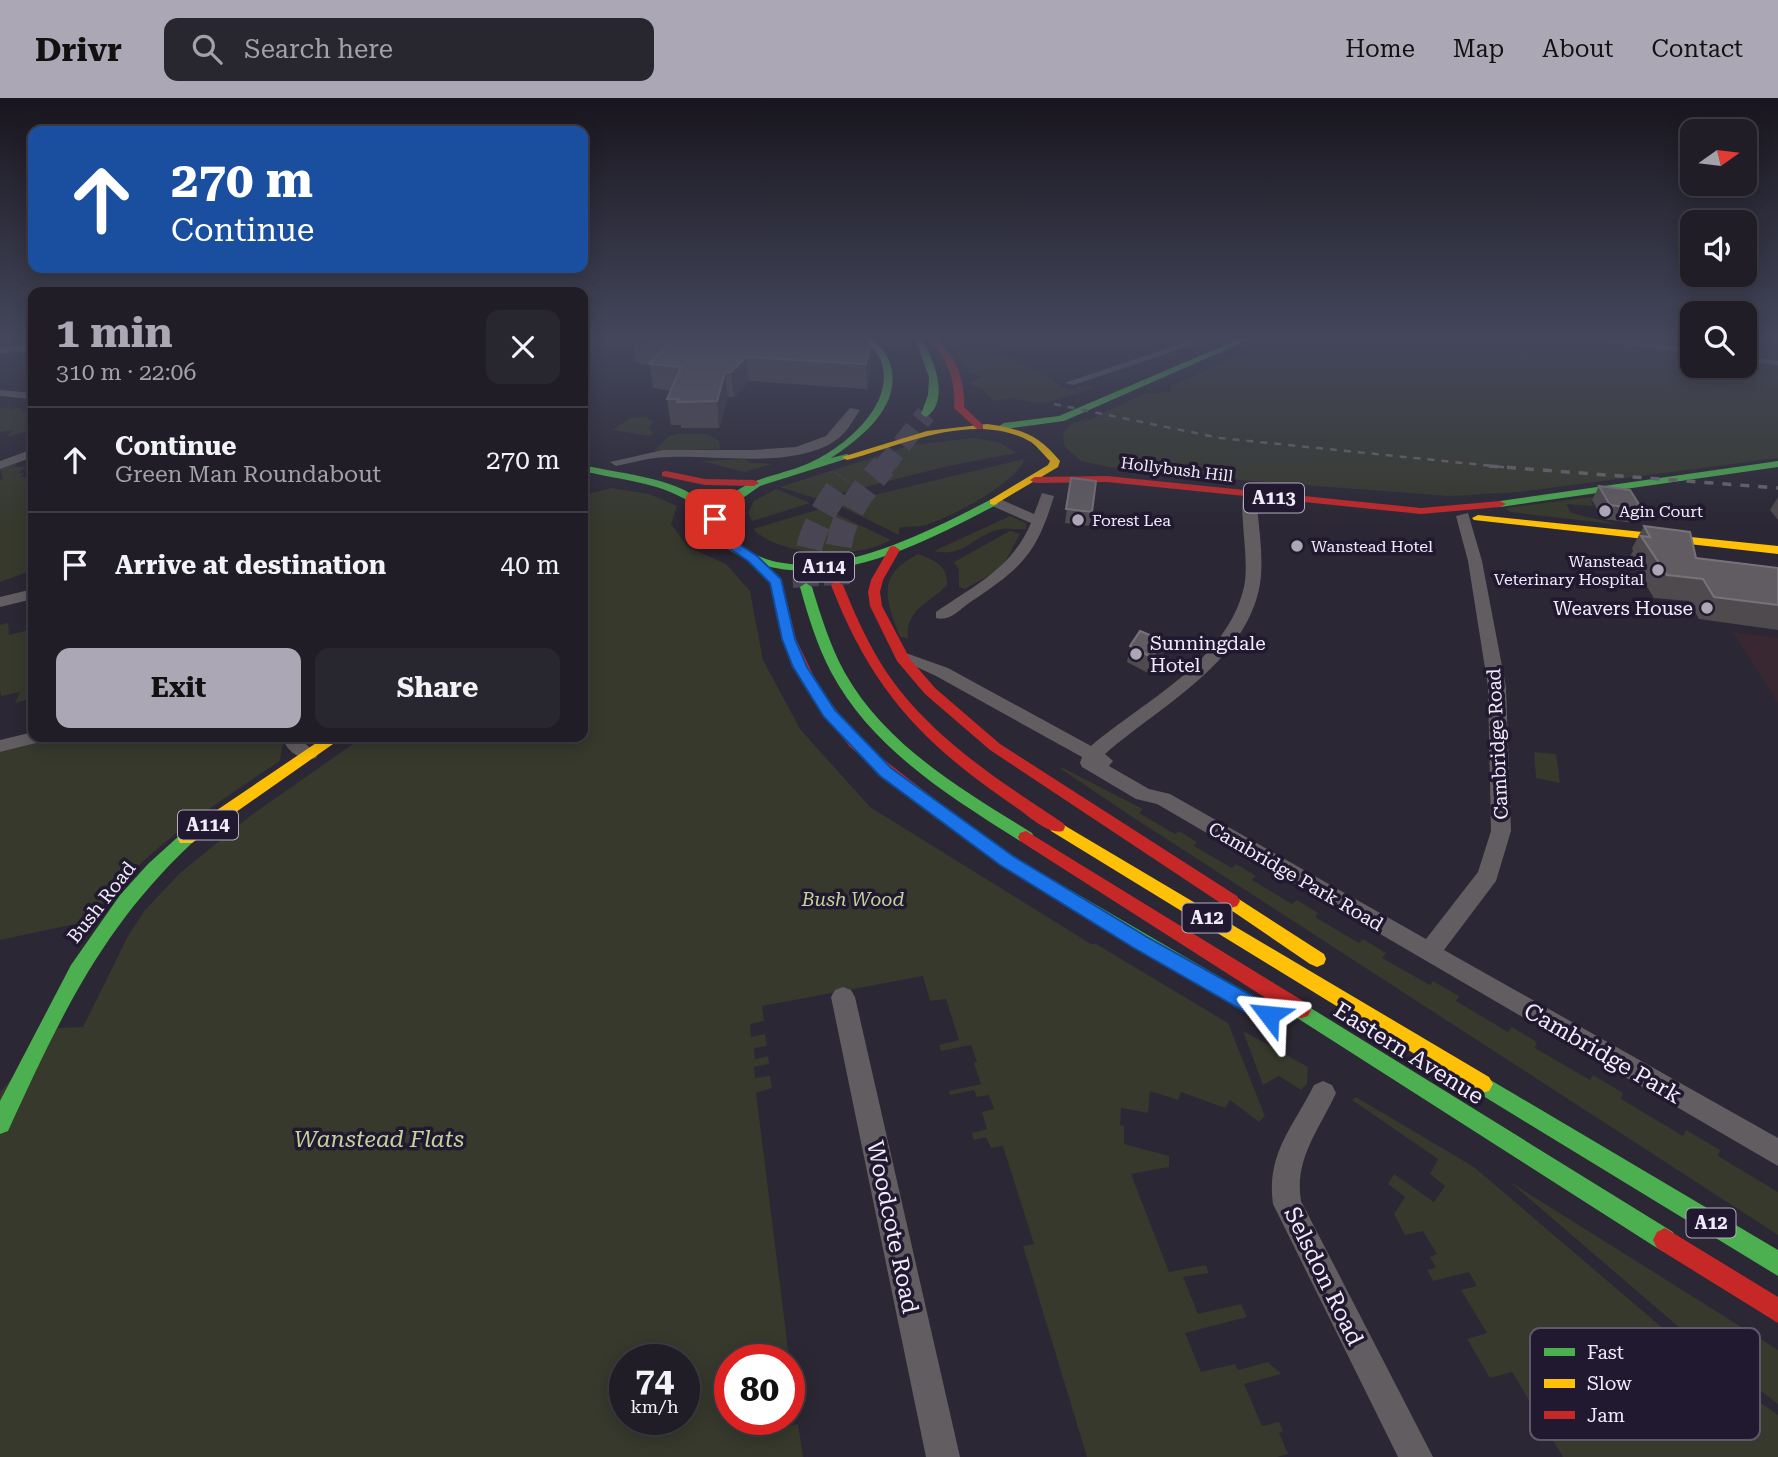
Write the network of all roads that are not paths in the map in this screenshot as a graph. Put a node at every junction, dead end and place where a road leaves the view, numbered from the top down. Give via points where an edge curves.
1 (882, 400) edge
2 (932, 400) edge
3 (960, 400) edge
4 (1102, 400) edge
5 (854, 410) dead end
6 (926, 414) tunnel mouth
7 (1065, 417) junction
8 (986, 427) junction
9 (0, 450) edge
10 (1050, 450) junction
11 (28, 451) edge
12 (28, 453) edge
13 (588, 454) edge
14 (1778, 464) edge
15 (0, 465) edge
16 (618, 468) junction
17 (807, 468) junction
18 (588, 471) edge
19 (1035, 480) junction
20 (754, 483) junction
21 (588, 484) edge
22 (1550, 494) junction
23 (1249, 495) junction
24 (1047, 496) dead end
25 (1385, 499) junction
26 (995, 502) junction
27 (1441, 509) junction
28 (1463, 512) junction
29 (715, 519) junction
30 (1040, 522) junction
31 (894, 550) junction
32 (1778, 550) edge
33 (753, 559) junction
34 (837, 585) tunnel mouth
35 (806, 587) tunnel mouth
36 (28, 595) edge
37 (0, 603) edge
38 (947, 607) dead end
39 (902, 657) junction
40 (28, 739) edge
41 (293, 742) edge
42 (327, 742) edge
43 (0, 747) edge
44 (309, 754) junction
45 (1092, 755) junction
46 (1429, 953) junction
47 (1326, 965) dead end
48 (1233, 995) dead end
49 (843, 997) dead end
50 (1394, 1011) dead end
51 (1315, 1039) dead end
52 (1426, 1091) junction
53 (1323, 1093) dead end
54 (0, 1125) edge
55 (1778, 1153) edge
56 (1644, 1182) junction
57 (1778, 1264) edge
58 (1778, 1311) edge
59 (943, 1457) edge
60 (1416, 1457) edge

1 - 17 main road via 860,434
2 - 6 main road
3 - 8 main road via 959,408
4 - 7 main road, A114
5 - 16 street via 838,433 808,446 730,456 651,455
7 - 8 main road, A114
7 - 10 main road, A114
8 - 10 main road, A114 via 1028,436
8 - 17 main road, A114 via 928,433
9 - 11 street
10 - 19 main road, A114 via 1053,467
10 - 25 main road, Hollybush Hill / A113 via 1104,470
12 - 15 street
13 - 16 main road
14 - 22 main road, Hollybush Hill
16 - 18 main road, A114
16 - 20 main road, A114 via 705,482
16 - 21 main road
16 - 29 main road, A114 via 684,495
17 - 20 main road, A114
19 - 23 main road, Hollybush Hill / A113 via 1107,479
19 - 26 main road, A114
20 - 29 main road, A114 via 723,506
22 - 25 main road, Hollybush Hill
22 - 28 main road, Hollybush Hill
23 - 27 main road, Hollybush Hill / A113
23 - 45 street via 1254,554 1251,584 1230,633 1201,667
24 - 30 street
25 - 27 main road, Hollybush Hill / A113
26 - 30 street
26 - 31 main road, A114
27 - 28 main road, A113
28 - 32 main road, A113
28 - 46 street, Cambridge Road via 1497,687 1502,831 1488,875
29 - 33 main road, A114 via 722,538
30 - 38 street via 1014,566
31 - 33 main road, A114 via 859,562 816,568
31 - 39 main road, A12 via 879,571 874,594 891,642
33 - 48 main road via 776,582 789,639 812,688 855,744 1006,860
34 - 56 main road, Eastern Avenue / A12 via 857,640 879,676 907,710 987,778 1125,868
35 - 52 main road, Eastern Avenue / A12 via 812,620 835,673 876,727 921,766 1024,837
36 - 37 street
39 - 45 street, Cambridge Park Road via 942,673
39 - 47 main road, A12 via 960,720 1014,760
40 - 43 street
41 - 44 street
42 - 44 main road, Bush Road / A114
44 - 54 main road, Bush Road / A114 via 196,834 142,880 82,962
45 - 46 street, Cambridge Park Road via 1144,781 1163,799
46 - 55 street, Cambridge Park
49 - 59 street, Woodcote Road
50 - 56 main road, A12
51 - 52 main road, A12
52 - 58 main road, Eastern Avenue / A12
53 - 60 street, Selsdon Road via 1285,1163 1281,1181 1287,1204
56 - 57 main road, Eastern Avenue / A12

